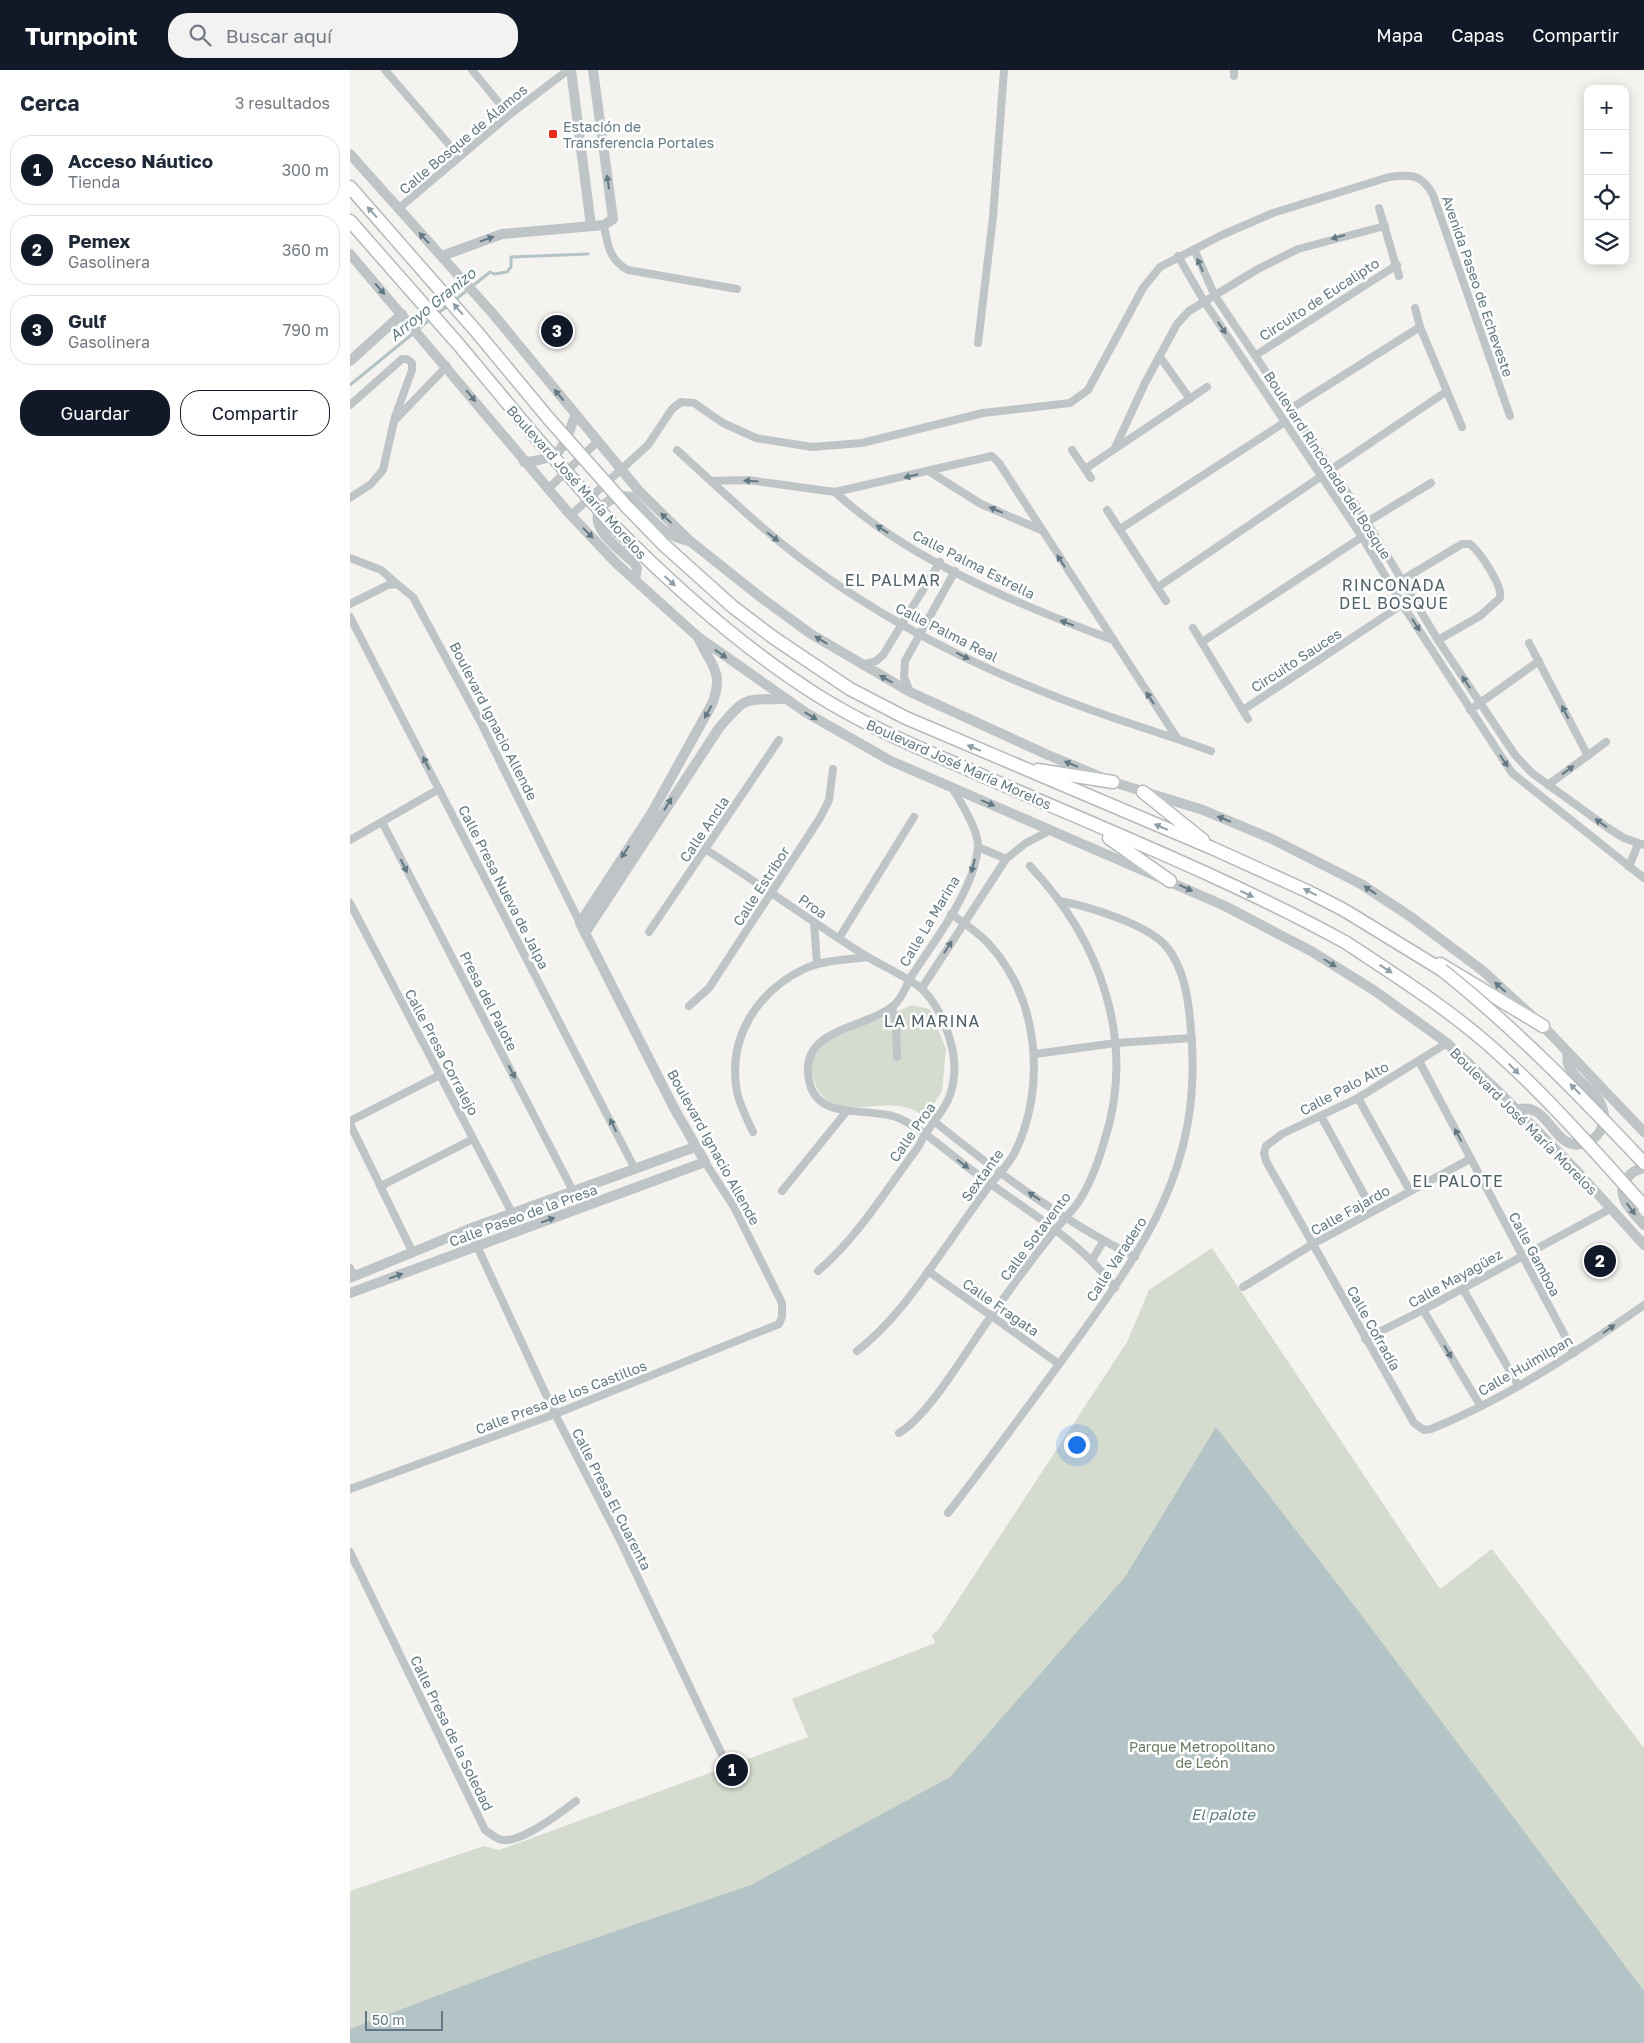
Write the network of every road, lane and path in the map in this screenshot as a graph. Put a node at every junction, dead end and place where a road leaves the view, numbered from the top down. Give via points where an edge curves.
1 (385, 70) edge
2 (472, 70) edge
3 (569, 70) edge
4 (593, 70) edge
5 (1004, 70) edge
6 (509, 115) junction
7 (350, 154) edge
8 (459, 156) junction
9 (350, 187) edge
10 (1379, 208) dead end
11 (398, 209) junction
12 (350, 221) edge
13 (604, 225) junction
14 (592, 226) junction
15 (1385, 226) junction
16 (1194, 249) junction
17 (350, 254) edge
18 (442, 256) junction
19 (1178, 256) junction
20 (1396, 265) junction
21 (1399, 276) dead end
22 (737, 289) dead end
23 (1215, 296) junction
24 (1204, 301) junction
25 (1415, 308) dead end
26 (402, 314) junction
27 (1420, 327) junction
28 (978, 343) dead end
29 (1256, 355) junction
30 (1160, 357) junction
31 (350, 361) edge
32 (444, 362) junction
33 (1207, 387) dead end
34 (1447, 392) junction
35 (1190, 399) junction
36 (350, 405) edge
37 (1290, 409) junction
38 (575, 416) junction
39 (1510, 416) dead end
40 (394, 420) junction
41 (1285, 422) junction
42 (1462, 427) dead end
43 (597, 442) junction
44 (1116, 448) junction
45 (677, 450) dead end
46 (1072, 450) dead end
47 (524, 462) junction
48 (1085, 469) junction
49 (1331, 470) junction
50 (621, 471) junction
51 (930, 472) junction
52 (1321, 477) junction
53 (1091, 478) dead end
54 (711, 481) junction
55 (1431, 483) dead end
56 (548, 489) junction
57 (835, 492) junction
58 (350, 498) edge
59 (1106, 510) dead end
60 (571, 515) junction
61 (1367, 522) junction
62 (1120, 529) junction
63 (1041, 530) junction
64 (1362, 537) junction
65 (690, 541) junction
66 (350, 558) edge
67 (940, 562) junction
68 (955, 571) junction
69 (634, 580) junction
70 (1402, 580) junction
71 (397, 584) junction
72 (1158, 587) junction
73 (1412, 598) junction
74 (1166, 601) dead end
75 (350, 604) edge
76 (1402, 604) junction
77 (350, 617) edge
78 (902, 624) junction
79 (1193, 628) dead end
80 (920, 634) junction
81 (697, 636) junction
82 (1112, 640) junction
83 (1438, 640) junction
84 (1202, 642) junction
85 (1529, 643) dead end
86 (1539, 662) junction
87 (862, 666) junction
88 (910, 692) junction
89 (785, 699) junction
90 (1480, 703) junction
91 (1243, 710) junction
92 (1470, 710) junction
93 (1248, 719) dead end
94 (1177, 738) junction
95 (779, 740) dead end
96 (1606, 742) dead end
97 (1211, 750) dead end
98 (1588, 756) junction
99 (1018, 767) junction
100 (833, 769) dead end
101 (1113, 782) junction
102 (1548, 785) junction
103 (439, 789) junction
104 (953, 789) junction
105 (1143, 792) junction
106 (914, 817) dead end
107 (382, 822) junction
108 (1087, 822) junction
109 (1051, 830) junction
110 (350, 840) edge
111 (1641, 844) edge
112 (978, 847) junction
113 (1212, 848) junction
114 (705, 849) junction
115 (1006, 859) junction
116 (1030, 866) dead end
117 (1629, 867) junction
118 (1644, 878) edge
119 (1170, 881) junction
120 (771, 891) junction
121 (1060, 901) junction
122 (350, 903) edge
123 (951, 914) junction
124 (353, 918) edge
125 (814, 922) junction
126 (580, 923) junction
127 (964, 923) junction
128 (649, 932) dead end
129 (585, 933) junction
130 (839, 938) junction
131 (1392, 940) junction
132 (867, 956) junction
133 (817, 964) junction
134 (908, 981) junction
135 (922, 988) junction
136 (689, 1006) dead end
137 (892, 1007) junction
138 (1543, 1026) junction
139 (1192, 1038) junction
140 (1116, 1043) junction
141 (1446, 1044) junction
142 (1568, 1052) junction
143 (1035, 1054) junction
144 (898, 1057) dead end
145 (1419, 1061) junction
146 (440, 1075) junction
147 (1358, 1098) junction
148 (1516, 1110) junction
149 (846, 1112) junction
150 (1321, 1116) junction
151 (935, 1122) junction
152 (350, 1123) edge
153 (1642, 1126) edge
154 (753, 1132) dead end
155 (924, 1135) junction
156 (473, 1139) junction
157 (695, 1147) junction
158 (1470, 1159) junction
159 (1266, 1161) joint
160 (705, 1162) junction
161 (1644, 1163) edge
162 (1644, 1168) edge
163 (636, 1169) junction
164 (999, 1173) junction
165 (990, 1184) junction
166 (381, 1186) junction
167 (574, 1190) junction
168 (782, 1191) dead end
169 (1410, 1191) junction
170 (1644, 1206) edge
171 (1610, 1208) junction
172 (1373, 1211) junction
173 (512, 1213) junction
174 (1065, 1218) junction
175 (1644, 1225) edge
176 (468, 1228) junction
177 (1055, 1231) junction
178 (1103, 1242) junction
179 (1313, 1244) junction
180 (1644, 1245) edge
181 (476, 1247) junction
182 (412, 1252) junction
183 (1522, 1256) junction
184 (1135, 1258) junction
185 (1092, 1260) junction
186 (818, 1271) dead end
187 (928, 1271) junction
188 (351, 1274) edge
189 (1244, 1287) dead end
190 (1115, 1288) junction
191 (1463, 1289) junction
192 (350, 1293) edge
193 (1644, 1305) edge
194 (1423, 1310) junction
195 (991, 1316) junction
196 (779, 1324) joint
197 (1365, 1339) junction
198 (857, 1351) dead end
199 (1574, 1353) junction
200 (1059, 1364) junction
201 (1518, 1384) junction
202 (1480, 1405) junction
203 (555, 1414) junction
204 (1414, 1424) joint
205 (899, 1433) dead end
206 (350, 1490) edge
207 (948, 1513) dead end
208 (350, 1552) edge
209 (734, 1780) dead end
210 (576, 1801) dead end

1 - 8 street
2 - 6 street
3 - 6 street, Calle Bosque de Álamos
3 - 14 street
13 -> 4 street via 613,219
5 - 28 street via 993,217
6 - 8 street, Calle Bosque de Álamos
7 - 11 street
8 - 11 street, Calle Bosque de Álamos
99 -> 9 main road, Boulevard José María Morelos, bridge via 871,701 826,674 733,607 664,545 587,464
10 - 15 street, Circuito de Eucalipto
18 -> 11 street
12 -> 108 main road, Boulevard José María Morelos, bridge via 610,522 675,586 760,656 844,711
13 - 14 street
13 - 22 street via 614,260 628,270
18 -> 14 street via 502,234
15 - 20 street, Circuito de Eucalipto
15 -> 23 street via 1298,248
16 - 19 street, Avenida Paseo de Echeveste
23 -> 16 street, Boulevard Rinconada del Bosque
16 - 39 street, Avenida Paseo de Echeveste via 1273,213 1313,200 1389,177 1406,174 1420,177 1438,206
17 -> 26 street
38 -> 18 street
19 - 24 street, Boulevard Rinconada del Bosque
19 - 50 street, Avenida Paseo de Echeveste via 1160,267 1148,280 1088,390 1070,403 983,413 862,443 812,446 756,438 723,423 694,403 686,402 674,406 652,440
20 - 21 street, Circuito de Eucalipto
20 - 29 street, Circuito de Eucalipto
23 - 24 street
23 - 29 street, Boulevard Rinconada del Bosque
24 - 30 street via 1182,317
24 -> 41 street, Boulevard Rinconada del Bosque
25 - 27 street
26 - 31 street
26 - 32 street
27 - 34 street
27 - 37 street
29 - 37 street, Boulevard Rinconada del Bosque
30 - 35 street
30 - 44 street
32 - 40 street
32 -> 47 street
33 - 35 street
34 - 42 street
34 - 49 street
35 - 44 street
36 - 40 street via 402,359 407,359 412,363 412,370
37 - 49 street, Boulevard Rinconada del Bosque
38 - 43 street
38 - 47 street via 567,440 556,454 545,460
40 - 58 street via 383,470 371,484
41 - 52 street, Boulevard Rinconada del Bosque
41 - 62 street
43 - 50 street
43 - 56 street
44 - 48 street
45 - 54 street, Calle Palma Real
46 - 48 street
47 - 56 street
48 - 53 street
49 - 52 street
49 - 61 street, Boulevard Rinconada del Bosque
50 - 60 street, Avenida Paseo de Echeveste
65 -> 50 street
51 -> 57 street
63 -> 51 street via 981,504
51 - 63 street via 992,456
52 - 64 street, Boulevard Rinconada del Bosque
52 - 72 street
57 -> 54 street via 748,480
54 -> 78 street, Calle Palma Real via 811,567
55 - 61 street
56 - 60 street
67 -> 57 street, Calle Palma Estrella via 895,538
59 - 62 street
60 -> 69 street
61 - 70 street, Boulevard Rinconada del Bosque
62 - 72 street
82 -> 63 street
64 - 76 street, Boulevard Rinconada del Bosque
64 - 84 street
65 - 69 street via 666,533 631,497 624,495 606,503 597,520 600,530 634,563 637,568
87 -> 65 street via 763,599
66 - 71 street, Boulevard Ignacio Allende via 382,570
67 - 68 street, Calle Palma Estrella
67 - 78 street
68 - 80 street
82 -> 68 street, Calle Palma Estrella via 1056,619
69 - 81 street
70 - 73 street, Boulevard Rinconada del Bosque
70 - 83 street via 1462,544 1470,544 1499,586 1500,598 1480,616
71 - 75 street via 388,585
71 - 126 street, Boulevard Ignacio Allende via 413,597 424,615
72 - 74 street
73 - 76 street, Circuito Sauces
73 - 83 street, Boulevard Rinconada del Bosque
76 - 91 street, Circuito Sauces
76 -> 92 street, Boulevard Rinconada del Bosque
103 -> 77 street, Calle Presa Nueva de Jalpa
78 - 80 street, Calle Palma Real
78 - 87 street via 880,658
79 - 84 street, Circuito Sauces
80 - 88 street via 904,666
80 -> 94 street, Calle Palma Real via 1035,688
81 -> 89 street, Boulevard José María Morelos
81 -> 126 street via 717,673 718,687 712,704 651,814
94 -> 82 street
90 -> 83 street, Boulevard Rinconada del Bosque
84 - 91 street, Circuito Sauces
85 - 86 street
86 - 90 street
98 -> 86 street
88 -> 87 street
101 -> 88 street
89 -> 104 street, Boulevard José María Morelos via 850,739
129 -> 89 street via 719,728 745,700
90 - 92 street
90 - 102 street, Boulevard Rinconada del Bosque via 1515,755
91 - 93 street, Circuito Sauces
92 -> 117 street, Boulevard Rinconada del Bosque via 1512,773
94 - 97 street, Calle Palma Real
95 - 114 street, Calle Ancla
96 - 98 street
102 -> 98 street
99 - 101 main road
113 -> 99 main road, Boulevard José María Morelos
100 - 120 street, Calle Estribor via 829,800
101 - 105 street
111 -> 102 street, Boulevard Rinconada del Bosque via 1608,828
103 - 107 street
163 -> 103 street, Calle Presa Nueva de Jalpa
104 -> 109 street, Boulevard José María Morelos
104 - 112 street via 968,816
105 - 113 main road
138 -> 105 street via 1452,946 1361,884 1272,839 1203,810
106 - 130 street
107 - 110 street
107 -> 167 street, Presa del Palote
108 - 119 main road
108 -> 170 main road, Boulevard José María Morelos, bridge via 1278,908 1345,942 1434,1001 1500,1054
109 - 115 street, Calle La Marina via 1026,843
109 - 119 street, Boulevard José María Morelos
111 - 117 street
112 - 115 street
112 -> 123 street, Calle La Marina via 970,878
131 -> 113 main road, Boulevard José María Morelos via 1307,891
114 - 120 street, Proa
114 - 128 street, Calle Ancla
115 - 127 street, Calle La Marina
116 - 121 street, Calle Sotavento
117 - 118 street, Boulevard Rinconada del Bosque
119 -> 141 street, Boulevard José María Morelos via 1311,951 1375,991
120 - 125 street, Proa
120 - 136 street, Calle Estribor via 709,988
121 - 139 street, Calle Varadero via 1096,910 1135,926 1165,945 1181,973
121 - 140 street, Calle Sotavento via 1086,941 1111,1008
122 - 124 street, Calle Presa Corralejo
123 - 127 street, Sextante
123 - 134 street, Calle La Marina
124 - 146 street, Calle Presa Corralejo
125 - 130 street, Proa
125 - 133 street
126 - 129 street, Boulevard Ignacio Allende
135 -> 127 street, Calle La Marina
127 - 143 street, Sextante via 988,944 1012,979 1023,1004
129 - 157 street, Boulevard Ignacio Allende
130 - 132 street, Proa
131 - 138 main road via 1464,978
161 -> 131 main road, Boulevard José María Morelos, bridge via 1553,1067 1481,1002 1442,970
132 - 133 street
132 - 134 street, Proa
133 - 154 street via 773,990 747,1020 738,1052 736,1077 737,1094
134 - 135 street
134 - 137 street, Calle La Marina
135 - 151 street, Calle Proa via 946,1027 955,1059 952,1089 943,1112
137 - 144 street
137 - 149 street, Calle La Marina via 826,1038 810,1057 808,1074 815,1094 833,1109
138 - 142 street
139 - 140 street
139 - 184 street, Calle Varadero via 1191,1099 1176,1174 1158,1217
140 - 143 street
140 - 174 street, Calle Sotavento via 1116,1089 1110,1126 1099,1160 1077,1204
141 - 145 street, Calle Palo Alto
141 - 148 street, Boulevard José María Morelos
142 - 148 street via 1570,1070 1600,1101 1603,1128 1596,1138 1573,1145 1534,1108
142 - 153 street
143 - 164 street, Sextante via 1026,1124 1014,1153
145 - 147 street, Calle Palo Alto
158 -> 145 street, Calle Gamboa
146 - 152 street
146 - 156 street, Calle Presa Corralejo
147 - 150 street, Calle Palo Alto
147 - 169 street
148 - 171 street, Boulevard José María Morelos
149 - 155 street, Calle La Marina via 897,1117
149 - 168 street
150 - 159 street, Calle Palo Alto via 1270,1142 1264,1153
150 - 172 street
151 - 155 street, Calle Proa
151 - 164 street
152 - 166 street
155 -> 165 street, Calle La Marina
155 - 186 street, Calle Proa via 843,1247
156 - 166 street
156 - 173 street, Calle Presa Corralejo
157 - 160 street, Boulevard Ignacio Allende
157 - 163 street, Calle Paseo de la Presa
158 - 169 street, Calle Fajardo
158 - 183 street, Calle Gamboa
159 - 179 street, Calle Cofradía
181 -> 160 street, Calle Paseo de la Presa
160 - 196 street, Boulevard Ignacio Allende via 734,1207 782,1303
162 -> 175 street via 1629,1174 1622,1186 1628,1207
163 - 167 street, Calle Paseo de la Presa
164 - 165 street, Sextante
174 -> 164 street
165 - 177 street, Calle La Marina
165 - 187 street, Sextante
166 - 182 street
167 - 173 street, Calle Paseo de la Presa
169 - 172 street, Calle Fajardo
171 - 180 street, Boulevard José María Morelos
171 - 183 street, Calle Mayagüez
172 - 179 street, Calle Fajardo
173 - 176 street, Calle Paseo de la Presa
174 - 177 street, Calle Sotavento
174 - 178 street
176 - 181 street, Calle Presa El Cuarenta
176 - 182 street, Calle Paseo de la Presa
177 - 185 street, Calle La Marina
177 - 195 street, Calle Sotavento
178 - 184 street
178 - 185 street
179 - 189 street, Calle Fajardo
179 - 197 street, Calle Cofradía
192 -> 181 street, Calle Paseo de la Presa
181 - 203 street, Calle Presa El Cuarenta
182 - 188 street, Calle Paseo de la Presa
183 - 191 street, Calle Mayagüez
183 - 199 street, Calle Gamboa
184 - 190 street, Calle Varadero
185 - 190 street, Calle La Marina
187 - 195 street, Calle Fragata
187 - 198 street, Sextante via 881,1331
190 - 200 street, Calle Varadero
191 - 194 street, Calle Mayagüez
191 - 201 street
199 -> 193 street, Calle Huimilpan
194 - 197 street, Calle Mayagüez
194 -> 202 street
195 - 200 street, Calle Fragata
195 - 205 street, Calle Sotavento via 924,1410
196 - 203 street, Calle Presa de los Castillos
197 - 204 street, Calle Cofradía
199 - 201 street, Calle Huimilpan
200 - 207 street, Calle Varadero
201 - 202 street, Calle Huimilpan
202 - 204 street, Calle Huimilpan via 1431,1429 1424,1430
203 - 206 street, Calle Presa de los Castillos
203 - 209 street, Calle Presa El Cuarenta via 621,1542
208 - 210 street, Calle Presa de la Soledad via 485,1830 505,1840 540,1827

